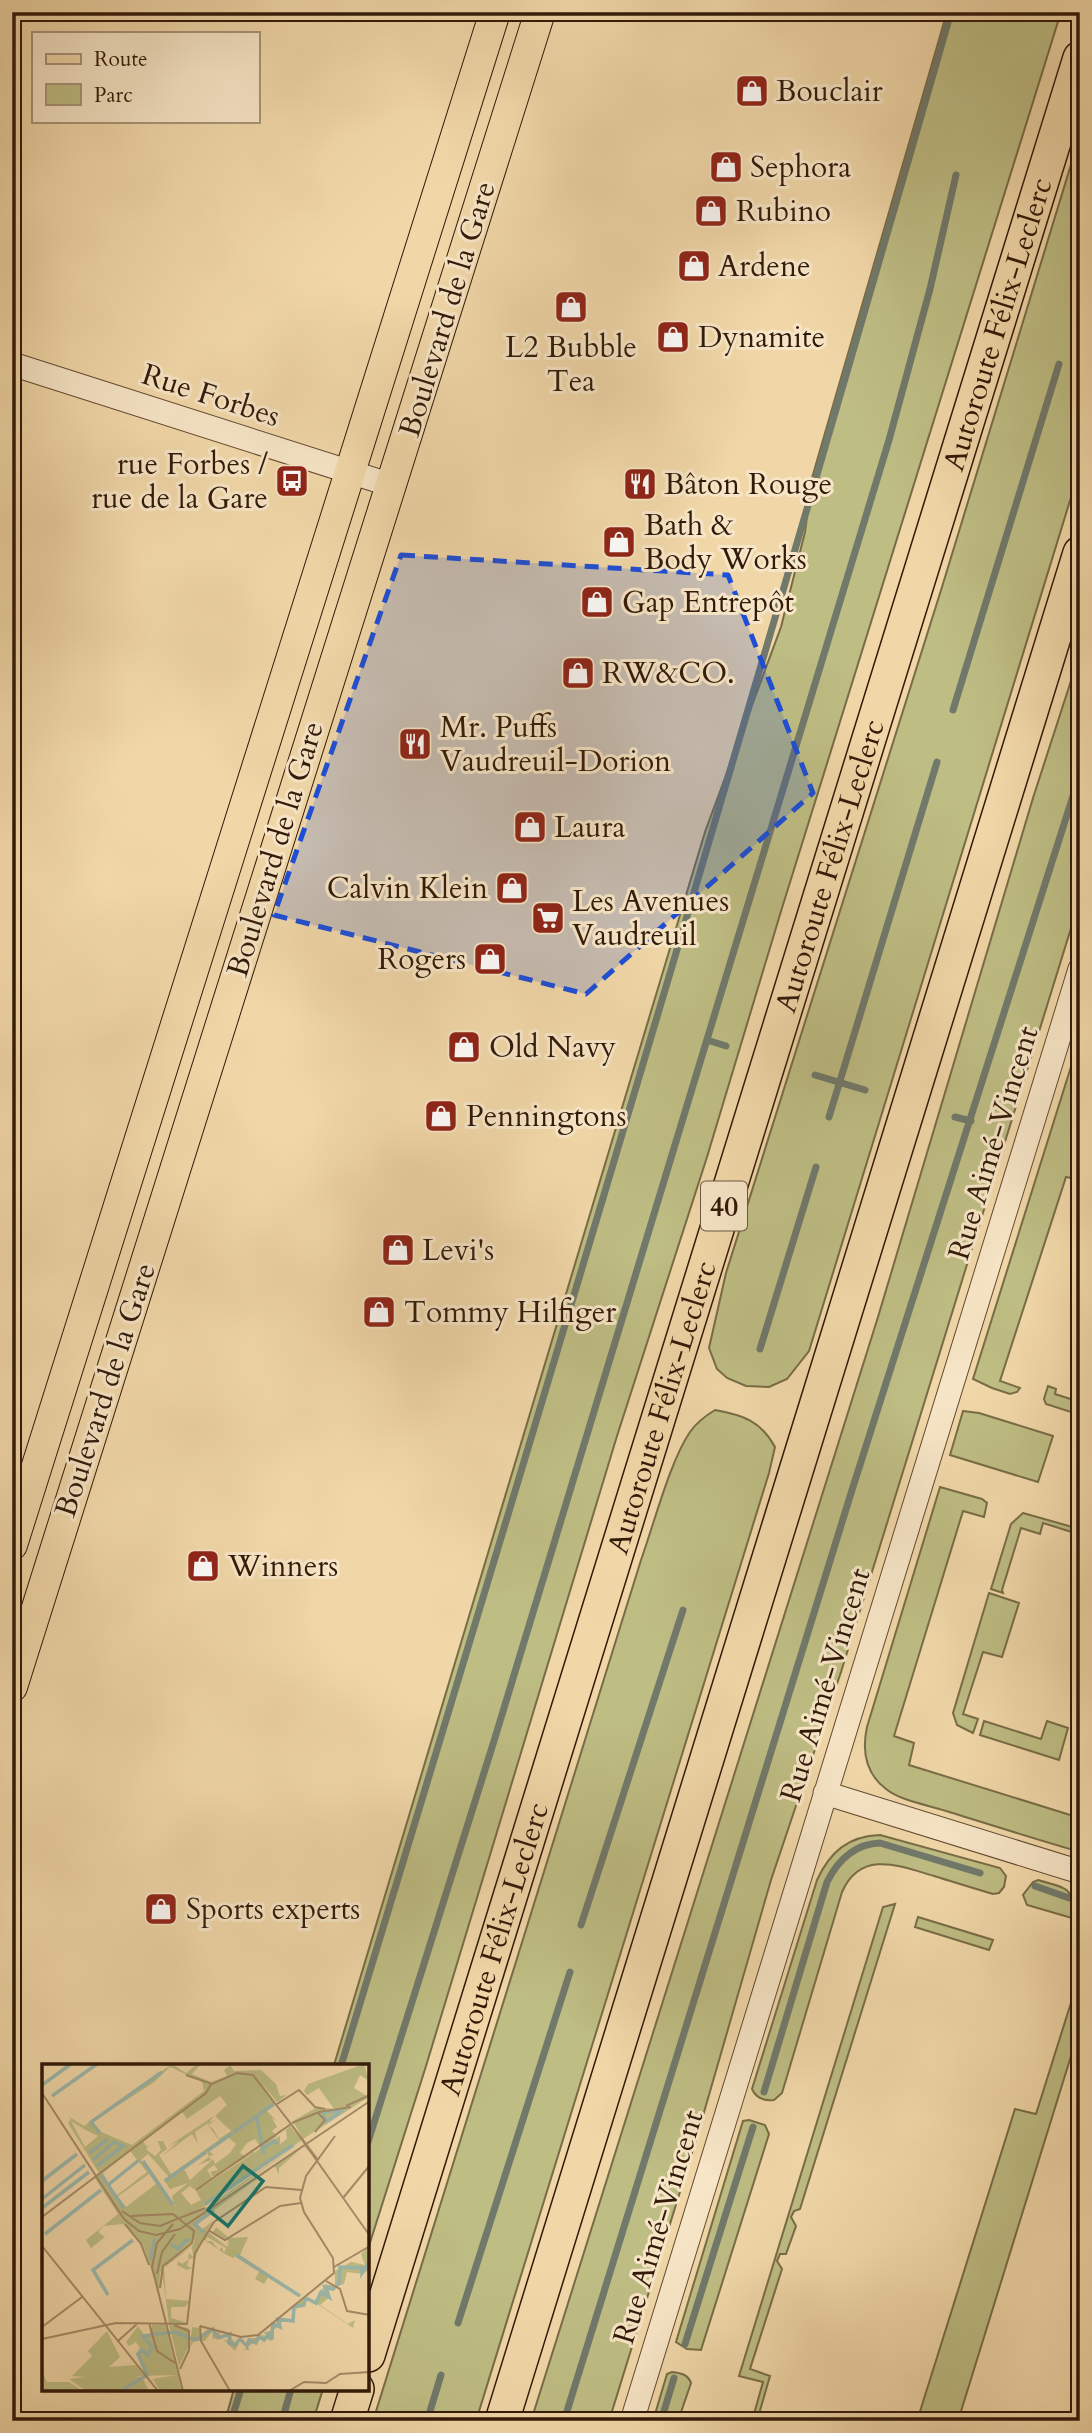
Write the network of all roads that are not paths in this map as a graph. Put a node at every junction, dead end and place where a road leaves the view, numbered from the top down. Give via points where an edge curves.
1 (495, 12) edge
2 (540, 12) edge
3 (1080, 58) edge
4 (12, 364) edge
5 (350, 471) junction
6 (391, 485) junction
7 (1080, 553) edge
8 (1080, 968) edge
9 (12, 1545) edge
10 (12, 1687) edge
11 (825, 1793) junction
12 (1080, 1872) edge
13 (369, 2352) edge
14 (356, 2391) edge
15 (347, 2421) edge
16 (502, 2421) edge
17 (632, 2421) edge

1 - 5 main road, Boulevard de la Gare
2 - 6 main road, Boulevard de la Gare
3 - 13 highway, Autoroute Félix-Leclerc / 40
4 - 5 street, Rue Forbes
5 - 6 street, Rue Forbes
5 - 9 main road, Boulevard de la Gare
6 - 10 main road, Boulevard de la Gare
7 - 16 highway
8 - 11 street, Rue Aimé-Vincent
11 - 12 street
11 - 17 street, Rue Aimé-Vincent
14 - 15 highway

